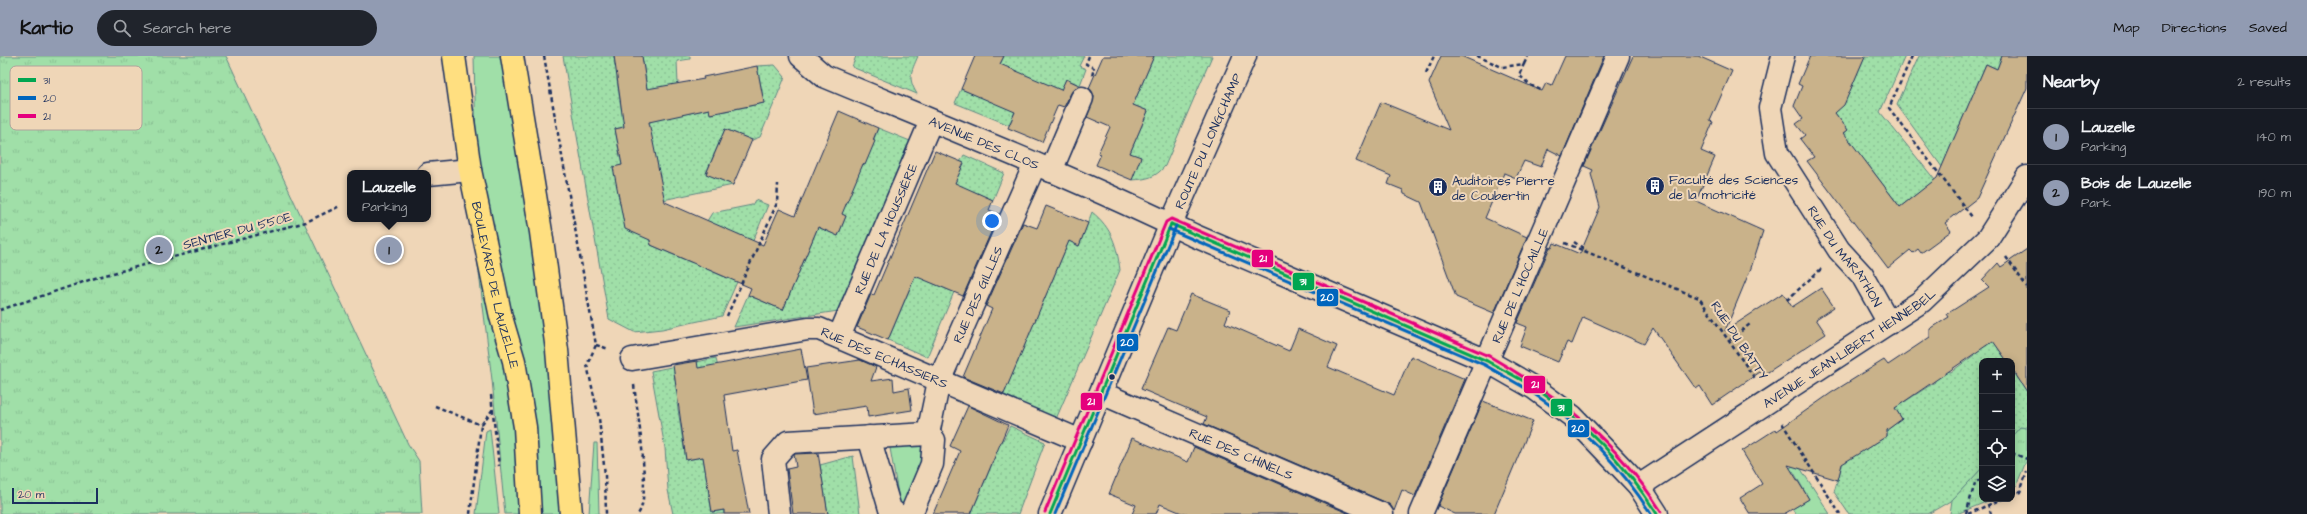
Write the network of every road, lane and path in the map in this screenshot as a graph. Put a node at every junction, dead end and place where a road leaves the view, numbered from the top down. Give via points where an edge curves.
1 (454, 56) edge
2 (512, 56) edge
3 (544, 56) edge
4 (801, 56) edge
5 (1245, 56) edge
6 (1434, 56) edge
7 (1477, 56) edge
8 (1528, 56) edge
9 (1618, 56) edge
10 (1782, 56) edge
11 (1912, 56) edge
12 (1524, 64) junction
13 (1426, 73) dead end
14 (1543, 91) dead end
15 (1082, 98) dead end
16 (931, 121) junction
17 (1043, 168) junction
18 (470, 170) junction
19 (431, 174) edge
20 (2027, 177) edge
21 (778, 184) dead end
22 (340, 206) dead end
23 (1171, 224) junction
24 (1988, 238) junction
25 (1561, 242) dead end
26 (1574, 242) dead end
27 (1839, 250) junction
28 (1590, 253) junction
29 (2008, 260) dead end
30 (2027, 287) edge
31 (1787, 300) dead end
32 (0, 310) edge
33 (1889, 323) junction
34 (1750, 324) dead end
35 (840, 337) junction
36 (1730, 340) junction
37 (716, 344) junction
38 (632, 359) joint
39 (1486, 361) junction
40 (939, 381) junction
41 (1101, 393) junction
42 (1768, 402) junction
43 (435, 406) dead end
44 (493, 409) dead end
45 (482, 425) junction
46 (928, 434) junction
47 (869, 437) junction
48 (1081, 441) junction
49 (2015, 454) edge
50 (2027, 459) edge
51 (2027, 472) edge
52 (1979, 480) edge
53 (1639, 486) junction
54 (2015, 494) edge
55 (1994, 502) edge
56 (1988, 504) junction
57 (470, 514) edge
58 (530, 514) edge
59 (571, 514) edge
60 (606, 514) edge
61 (638, 514) edge
62 (779, 514) edge
63 (896, 514) edge
64 (912, 514) edge
65 (1050, 514) edge
66 (1382, 514) edge
67 (1421, 514) edge
68 (1657, 514) edge
69 (1840, 514) edge
70 (1967, 514) edge
71 (1991, 514) edge

1 - 18 main road, BOULEVARD DE LAUZELLE
2 - 59 main road via 555,334
3 - 60 path via 596,345 587,365 599,418
4 - 16 street, AVENUE DES CLOS via 824,76
5 - 23 street, ROUTE DU LONGCHAMP
6 - 13 path
7 - 12 path via 1502,66
8 - 12 path
9 - 39 street, RUE DE L'HOCAILLE
10 - 27 street, RUE DU MARATHON via 1770,108 1777,153
11 - 24 path via 1889,108
12 - 14 path via 1519,74 1530,85
15 - 17 street, RUE DES GILLES
16 - 17 street, AVENUE DES CLOS
16 - 35 street, RUE DE LA HOUSSIÈRE
17 - 23 street, AVENUE DES CLOS
17 - 40 street, RUE DES GILLES
18 - 19 street
18 - 58 main road, BOULEVARD DE LAUZELLE via 501,317 514,361 526,427
20 - 24 street, AVENUE JEAN-LIBERT HENNEBEL
21 - 37 path via 776,203
22 - 32 path, SENTIER DU 550E via 306,222 98,278
23 - 39 street, AVENUE DES CLOS
23 - 41 street, ROUTE DU LONGCHAMP
24 - 33 street, AVENUE JEAN-LIBERT HENNEBEL via 1922,301
25 - 28 path
26 - 28 path
27 - 31 path via 1812,279
27 - 33 street, RUE DU MARATHON via 1862,275
28 - 36 path, RUE DU BATTY via 1699,298
29 - 30 path
33 - 42 street, AVENUE JEAN-LIBERT HENNEBEL
34 - 36 path
35 - 37 street, RUE DES ECHASSIERS via 820,329 808,329
35 - 40 street, RUE DES ECHASSIERS
36 - 42 path, RUE DU BATTY
37 - 38 street, RUE DES ECHASSIERS
38 - 61 path via 645,485
39 - 53 street, AVENUE DES CLOS via 1534,388 1572,416
39 - 67 street, RUE DE L'HOCAILLE
40 - 46 street, RUE DES GILLES
40 - 48 street, RUE DES ECHASSIERS
41 - 48 street, ROUTE DU LONGCHAMP
41 - 66 street, RUE DES CHINELS
42 - 53 street, AVENUE JEAN-LIBERT HENNEBEL
42 - 69 path, RUE DU BATTY
43 - 45 path
44 - 45 path
45 - 57 path
46 - 47 street
46 - 64 street via 934,440 932,464
47 - 62 street via 788,442 773,459
47 - 63 street via 890,509
48 - 65 street, ROUTE DU LONGCHAMP
49 - 50 path
51 - 54 path via 2020,492
52 - 70 path via 1975,483
53 - 68 street, AVENUE DES CLOS
55 - 56 path
56 - 70 path
56 - 71 path

